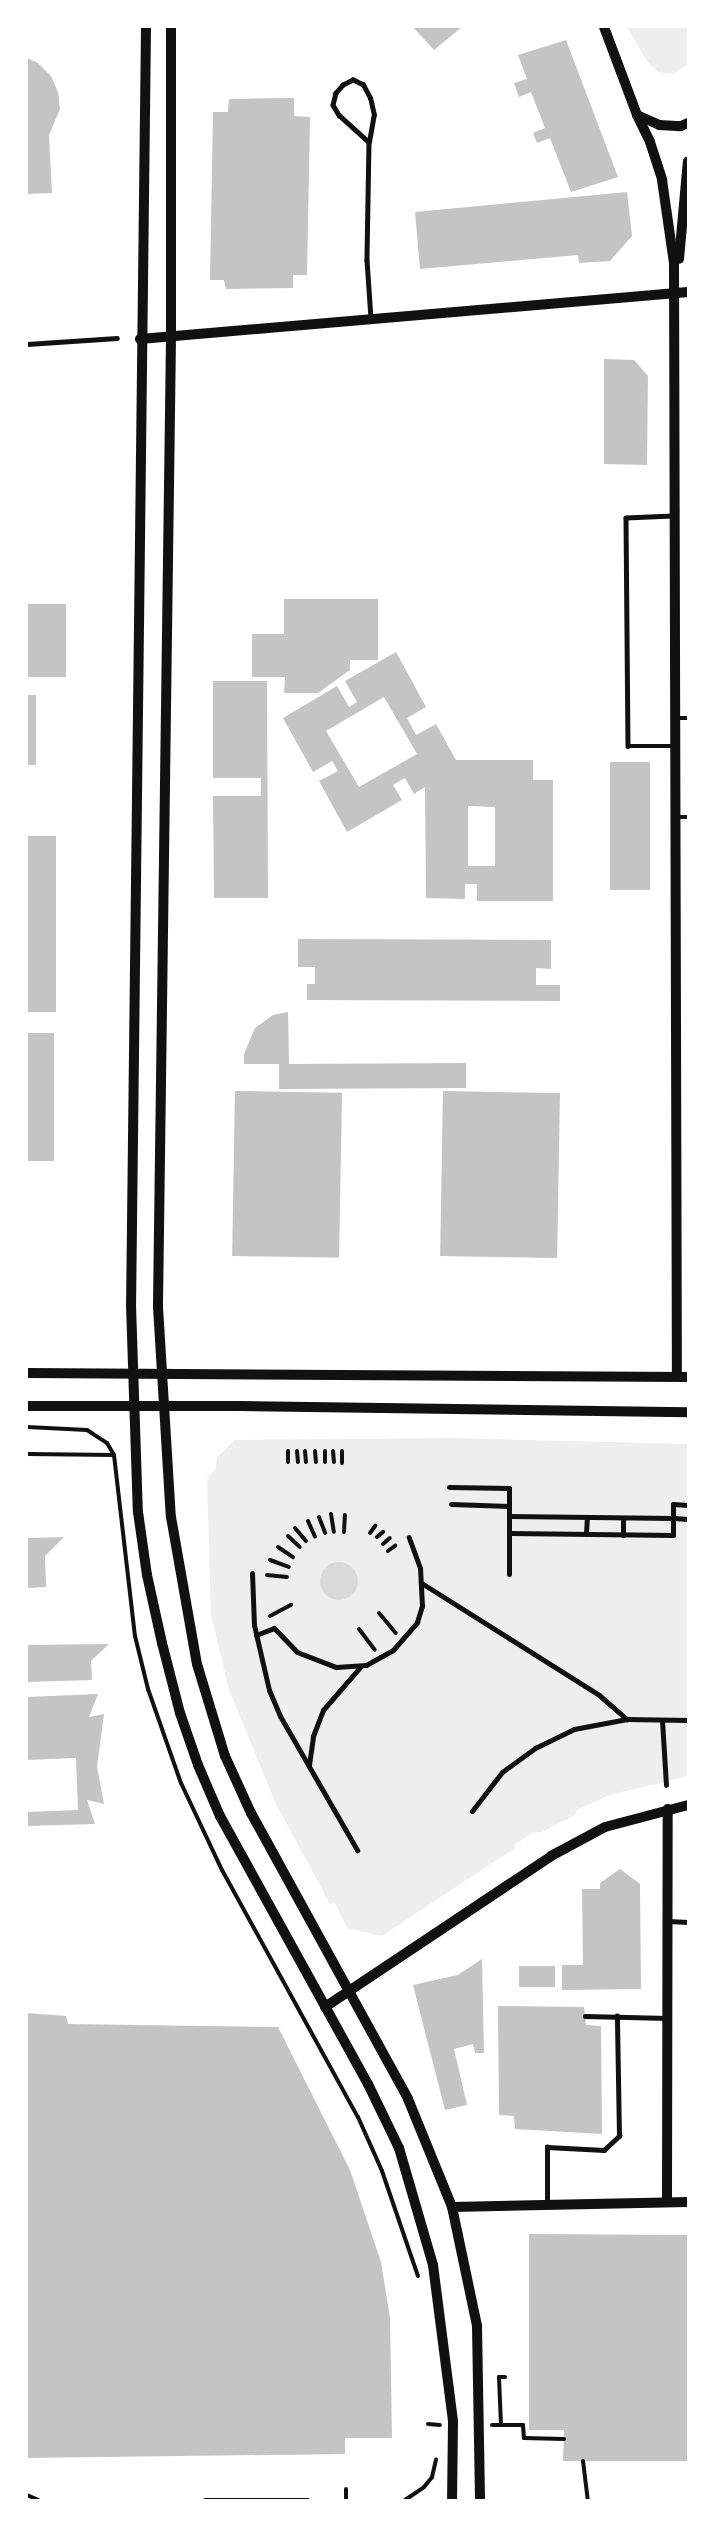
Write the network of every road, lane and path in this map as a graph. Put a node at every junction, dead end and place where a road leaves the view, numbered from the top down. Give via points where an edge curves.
1 (146, 27) edge
2 (171, 27) edge
3 (604, 27) edge
4 (637, 116) junction
5 (688, 123) edge
6 (369, 142) junction
7 (688, 161) edge
8 (688, 292) edge
9 (675, 293) junction
10 (371, 319) junction
11 (171, 337) junction
12 (117, 338) dead end
13 (140, 339) junction
14 (27, 344) edge
15 (675, 515) junction
16 (676, 718) junction
17 (688, 718) edge
18 (676, 746) junction
19 (676, 817) junction
20 (688, 817) edge
21 (27, 1373) edge
22 (134, 1373) junction
23 (162, 1373) junction
24 (682, 1377) edge
25 (27, 1406) edge
26 (135, 1407) junction
27 (164, 1407) junction
28 (688, 1412) edge
29 (27, 1427) edge
30 (288, 1451) dead end
31 (297, 1451) dead end
32 (305, 1451) dead end
33 (315, 1451) dead end
34 (325, 1451) dead end
35 (333, 1451) dead end
36 (342, 1451) dead end
37 (27, 1455) edge
38 (114, 1455) junction
39 (288, 1462) dead end
40 (297, 1462) dead end
41 (306, 1462) dead end
42 (316, 1462) dead end
43 (325, 1462) dead end
44 (334, 1462) dead end
45 (342, 1462) dead end
46 (449, 1487) dead end
47 (451, 1504) dead end
48 (688, 1504) edge
49 (509, 1506) junction
50 (331, 1514) dead end
51 (345, 1515) dead end
52 (509, 1516) junction
53 (319, 1517) dead end
54 (586, 1517) junction
55 (623, 1518) junction
56 (673, 1518) junction
57 (688, 1519) edge
58 (308, 1521) dead end
59 (375, 1526) dead end
60 (296, 1528) dead end
61 (334, 1532) dead end
62 (344, 1532) dead end
63 (383, 1532) dead end
64 (325, 1533) dead end
65 (370, 1533) dead end
66 (509, 1533) junction
67 (586, 1534) junction
68 (623, 1535) junction
69 (288, 1536) dead end
70 (315, 1537) dead end
71 (377, 1537) dead end
72 (409, 1537) dead end
73 (390, 1538) dead end
74 (306, 1541) dead end
75 (383, 1544) dead end
76 (396, 1546) dead end
77 (278, 1547) dead end
78 (300, 1547) dead end
79 (388, 1551) dead end
80 (293, 1557) dead end
81 (270, 1560) dead end
82 (289, 1567) dead end
83 (252, 1573) dead end
84 (509, 1574) dead end
85 (267, 1575) dead end
86 (287, 1577) dead end
87 (423, 1584) junction
88 (379, 1613) dead end
89 (359, 1629) dead end
90 (256, 1635) junction
91 (402, 1640) junction
92 (381, 1657) junction
93 (361, 1666) junction
94 (627, 1719) junction
95 (662, 1720) junction
96 (688, 1720) edge
97 (309, 1766) junction
98 (666, 1785) dead end
99 (688, 1804) edge
100 (668, 1809) junction
101 (472, 1811) dead end
102 (357, 1850) dead end
103 (668, 1921) junction
104 (688, 1922) edge
105 (350, 1990) junction
106 (325, 2007) junction
107 (585, 2016) dead end
108 (617, 2016) junction
109 (668, 2018) junction
110 (667, 2202) junction
111 (688, 2202) edge
112 (547, 2205) junction
113 (453, 2207) junction
114 (419, 2281) dead end
115 (505, 2377) dead end
116 (436, 2419) dead end
117 (428, 2424) dead end
118 (449, 2425) dead end
119 (480, 2425) dead end
120 (501, 2425) junction
121 (437, 2430) dead end
122 (564, 2439) dead end
123 (438, 2452) dead end
124 (583, 2461) dead end
125 (346, 2489) dead end
126 (28, 2495) edge
127 (38, 2500) edge
128 (205, 2500) edge
129 (286, 2500) edge
130 (308, 2500) edge
131 (346, 2500) edge
132 (405, 2500) edge
133 (452, 2500) edge
134 (480, 2500) edge
135 (588, 2500) edge

1 - 13 street
2 - 11 street
3 - 4 street
4 - 5 street via 658,125
4 - 9 street via 662,180
6 - 6 lane via 339,116 333,105 336,93 353,80 363,85 370,98 374,115
6 - 10 lane via 367,260
7 - 9 street
8 - 9 street
9 - 10 street
9 - 15 street
10 - 11 street
11 - 13 street
11 - 23 street via 158,1307
12 - 14 street
13 - 22 street via 131,1305
15 - 16 street
15 - 18 lane via 626,518 628,746
16 - 17 lane
16 - 18 street
18 - 19 street
19 - 20 lane
19 - 24 street
21 - 22 street
22 - 23 street
22 - 26 street
23 - 24 street
23 - 27 street
25 - 26 street
26 - 27 street
26 - 106 street via 138,1512 147,1575 180,1713 220,1816
27 - 28 street
27 - 105 street via 171,1517 196,1664 208,1707 251,1813
29 - 38 path via 87,1430 107,1443
30 - 39 path
31 - 40 path
32 - 41 path
33 - 42 path
34 - 43 path
35 - 44 path
36 - 45 path
37 - 38 path
38 - 114 path via 135,1636 148,1689 181,1783 222,1870 358,2117
46 - 49 street via 509,1488
47 - 49 street
48 - 56 street via 673,1504
49 - 52 street
50 - 61 path
51 - 62 path
52 - 54 street
52 - 66 street
53 - 64 path
54 - 55 street
54 - 67 street
55 - 56 street
55 - 68 street
56 - 57 street
56 - 68 street via 672,1535
58 - 70 path
59 - 65 path
60 - 74 path
63 - 71 path
66 - 67 street
66 - 84 street
67 - 68 street
69 - 78 path
72 - 87 street
73 - 75 path
76 - 79 path
77 - 80 path
81 - 82 path
83 - 90 street
85 - 86 path
87 - 91 street via 417,1622
87 - 94 street via 599,1695
88 - 91 path
89 - 92 path
90 - 93 street via 274,1628 297,1652 310,1659 336,1667
90 - 97 street via 269,1690
91 - 92 street
92 - 93 street
93 - 97 street via 323,1710 313,1736
94 - 95 street
94 - 101 street via 593,1724 553,1738 502,1772
95 - 96 street
95 - 98 street
97 - 102 street
99 - 100 street
100 - 103 street
100 - 105 street via 605,1827 551,1856
103 - 104 lane
103 - 109 street
105 - 106 street
105 - 113 street via 408,2099
106 - 133 street via 399,2148 433,2265 453,2422
107 - 108 lane
108 - 109 lane
108 - 112 lane via 619,2136 604,2151 547,2147
109 - 110 street
110 - 111 street
110 - 112 street
112 - 113 street
113 - 134 street via 477,2326
115 - 120 path via 499,2377
116 - 121 path
117 - 118 path
119 - 120 path
120 - 122 path via 523,2425 524,2438
123 - 132 path via 432,2477
124 - 135 path
125 - 131 path
126 - 127 path
128 - 129 path
129 - 130 path

